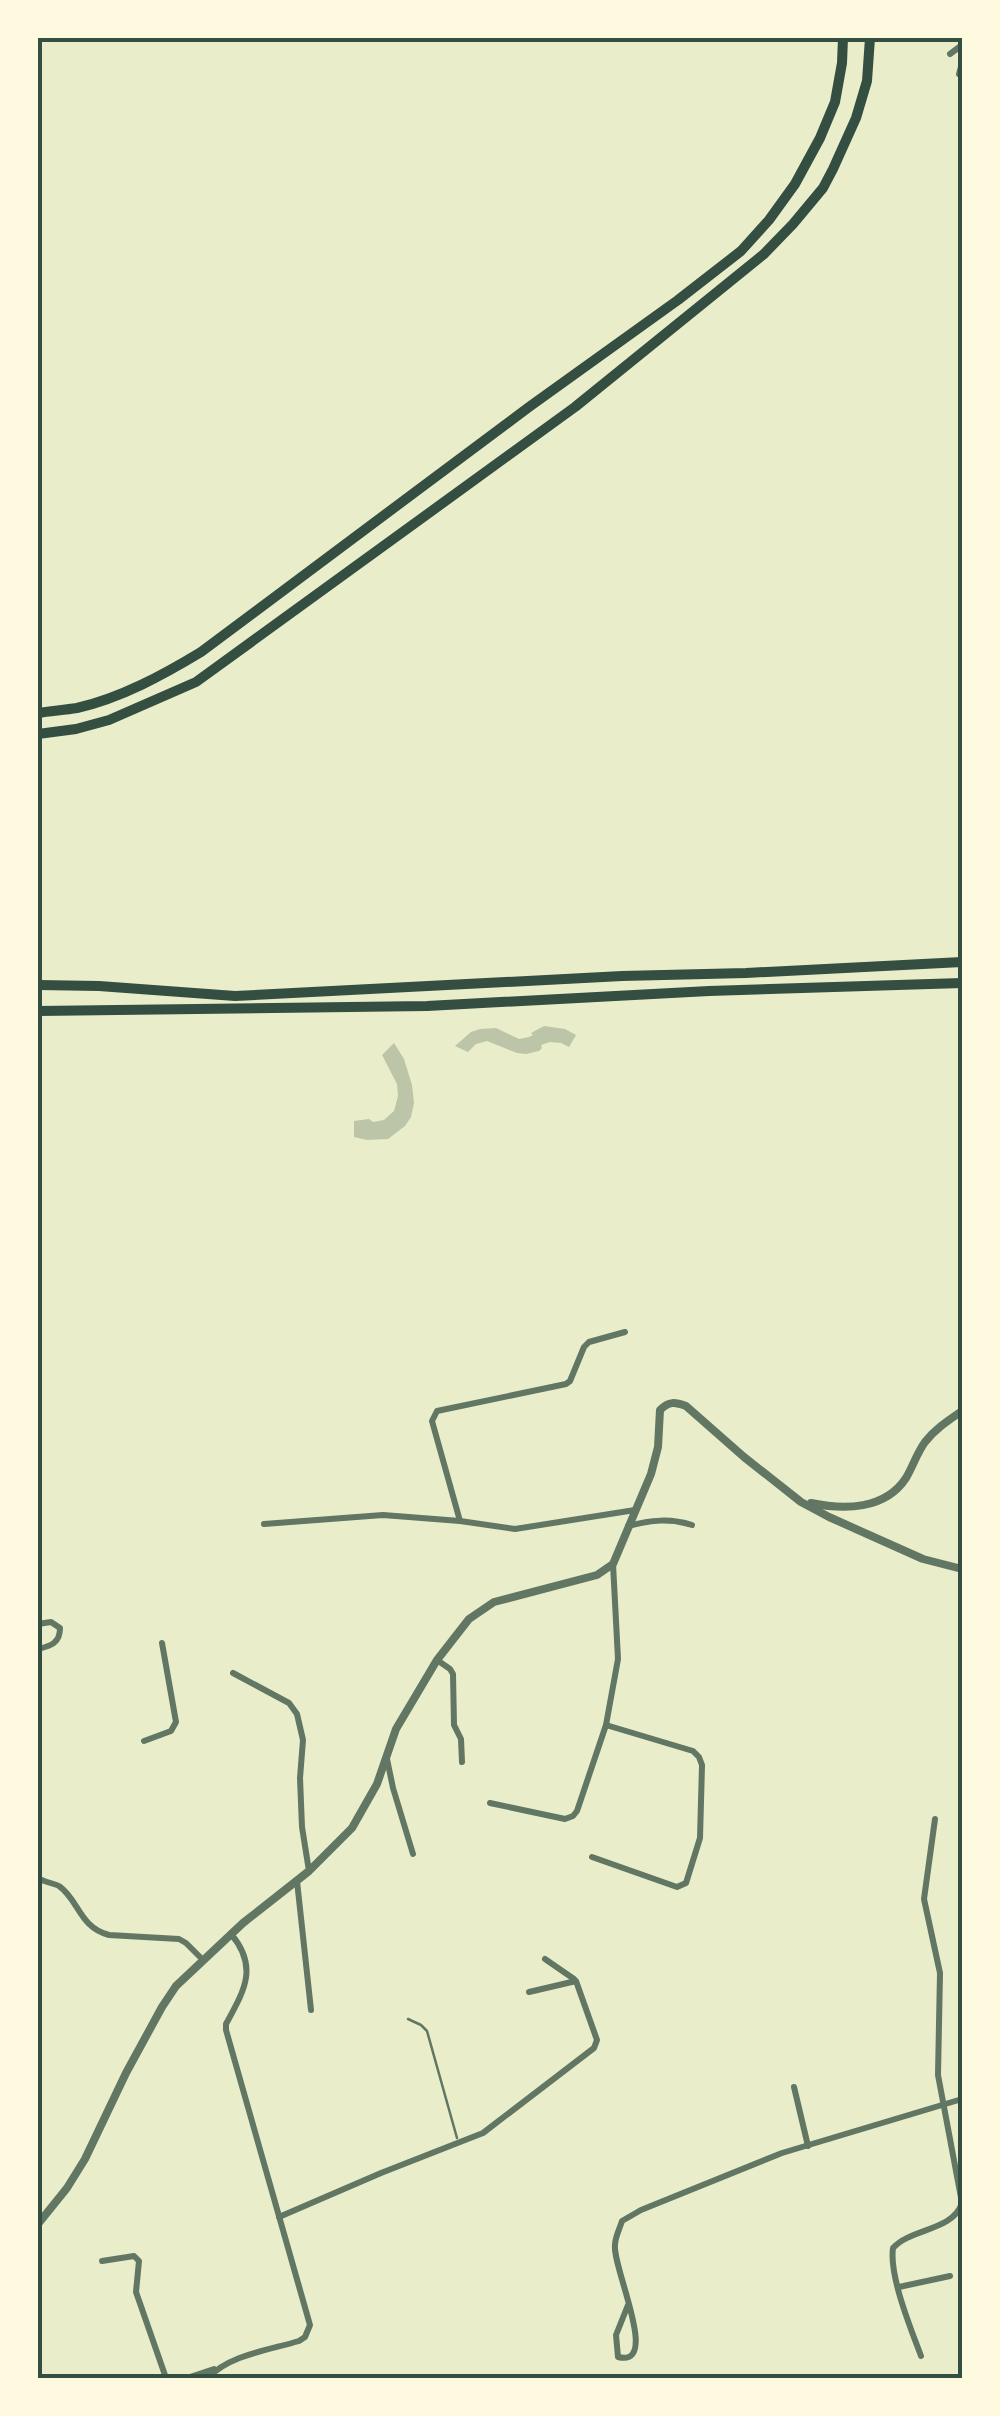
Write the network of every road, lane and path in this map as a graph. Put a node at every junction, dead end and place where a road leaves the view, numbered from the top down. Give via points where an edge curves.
1 (843, 38) edge
2 (870, 38) edge
3 (962, 45) edge
4 (950, 54) dead end
5 (962, 62) edge
6 (959, 74) dead end
7 (446, 470) junction
8 (463, 490) junction
9 (38, 713) edge
10 (38, 734) edge
11 (962, 962) edge
12 (962, 983) edge
13 (38, 985) edge
14 (38, 1011) edge
15 (625, 1332) dead end
16 (962, 1412) edge
17 (801, 1502) junction
18 (635, 1510) junction
19 (460, 1521) junction
20 (264, 1524) dead end
21 (692, 1525) dead end
22 (628, 1526) junction
23 (613, 1564) junction
24 (962, 1569) edge
25 (38, 1624) edge
26 (162, 1643) dead end
27 (38, 1649) edge
28 (437, 1660) junction
29 (233, 1673) dead end
30 (606, 1725) junction
31 (144, 1741) dead end
32 (387, 1756) junction
33 (462, 1762) dead end
34 (490, 1803) dead end
35 (936, 1819) dead end
36 (413, 1854) dead end
37 (592, 1857) dead end
38 (309, 1871) junction
39 (297, 1881) junction
40 (38, 1882) edge
41 (231, 1934) junction
42 (544, 1958) dead end
43 (203, 1960) junction
44 (575, 1980) junction
45 (529, 1992) dead end
46 (311, 2010) dead end
47 (408, 2019) dead end
48 (794, 2086) dead end
49 (962, 2099) edge
50 (942, 2104) junction
51 (459, 2144) junction
52 (808, 2146) junction
53 (279, 2217) junction
54 (38, 2224) edge
55 (102, 2261) dead end
56 (950, 2276) dead end
57 (898, 2286) junction
58 (628, 2305) junction
59 (921, 2356) dead end
60 (217, 2368) junction
61 (166, 2378) edge
62 (187, 2378) edge
63 (208, 2378) edge

1 - 7 highway via 835,102 820,138 796,184 741,251
2 - 8 highway via 856,118 823,188 793,224 709,300
3 - 4 street
5 - 6 street
7 - 8 highway
7 - 9 highway via 164,675 79,708
8 - 10 highway via 196,682 110,720
11 - 13 highway via 235,996
12 - 14 highway via 426,1006
15 - 19 street via 584,1346 566,1384 437,1411 432,1421
16 - 17 street via 926,1442 888,1496 832,1508
17 - 18 street via 675,1402 660,1410 658,1447
17 - 24 street via 923,1559
18 - 19 street via 515,1529
18 - 22 street
19 - 20 street via 382,1515
21 - 22 street via 660,1519
22 - 23 street
23 - 28 street via 494,1602 468,1620
23 - 30 street via 618,1659
25 - 27 street via 60,1628 55,1644
26 - 31 street via 176,1722 166,1734
28 - 32 street
28 - 33 street via 453,1674
29 - 38 street via 297,1714
30 - 34 street via 572,1816
30 - 37 street via 700,1757 700,1838 686,1883 677,1887
32 - 36 street
32 - 38 street via 352,1828
35 - 50 street via 924,1899 940,1973
38 - 39 street
39 - 41 street
39 - 46 street
40 - 43 street via 58,1886 98,1932 178,1940
41 - 43 street
41 - 53 street via 243,1952 246,1980 226,2030
42 - 44 street
43 - 54 street via 162,2007 85,2159
44 - 45 street
44 - 51 street via 597,2040 594,2048
47 - 51 lane via 427,2031
48 - 52 street
49 - 50 street
50 - 52 street
50 - 57 street via 962,2203 950,2219 893,2248
51 - 53 street
52 - 58 street via 622,2221 614,2244
53 - 60 street via 308,2332
55 - 61 street via 139,2261 136,2292
56 - 57 street
57 - 59 street
58 - 58 street via 638,2341 625,2360 618,2357 616,2335
60 - 62 street
60 - 63 street

